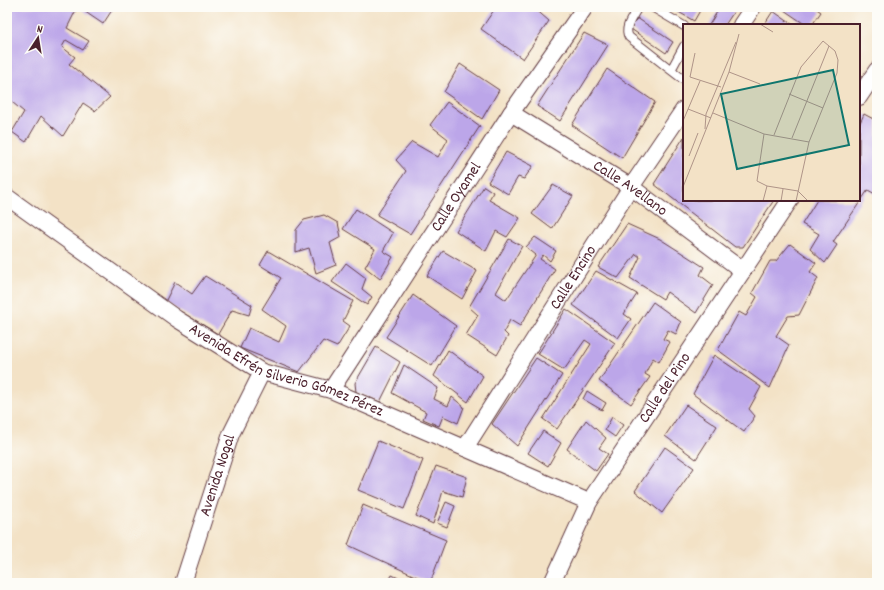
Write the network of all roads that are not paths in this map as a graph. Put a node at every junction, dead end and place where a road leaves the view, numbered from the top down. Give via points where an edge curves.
1 (586, 7) edge
2 (638, 7) edge
3 (652, 7) edge
4 (753, 7) edge
5 (742, 24) edge
6 (683, 25) edge
7 (683, 48) edge
8 (671, 70) junction
9 (877, 70) edge
10 (683, 79) edge
11 (860, 96) edge
12 (683, 110) edge
13 (511, 113) junction
14 (631, 187) junction
15 (7, 197) edge
16 (789, 201) edge
17 (743, 272) junction
18 (262, 372) junction
19 (331, 390) junction
20 (465, 448) junction
21 (589, 502) junction
22 (183, 583) edge
23 (552, 583) edge

1 - 13 street, Calle Oyamel
2 - 8 lane via 627,33
3 - 6 lane
4 - 5 street
7 - 8 lane
8 - 10 lane
9 - 11 street
12 - 14 street, Calle Encino
13 - 14 street, Calle Avellano
13 - 19 street, Calle Oyamel
14 - 17 street, Calle Avellano
14 - 20 street, Calle Encino
15 - 18 street, Avenida Efrén Silverio Gómez Pérez via 177,320
16 - 17 street, Calle del Pino
17 - 21 street, Calle del Pino
18 - 19 street, Avenida Efrén Silverio Gómez Pérez
18 - 22 street, Avenida Nogal via 231,434
19 - 20 street, Avenida Efrén Silverio Gómez Pérez
20 - 21 street, Avenida Efrén Silverio Gómez Pérez
21 - 23 street, Calle del Pino

